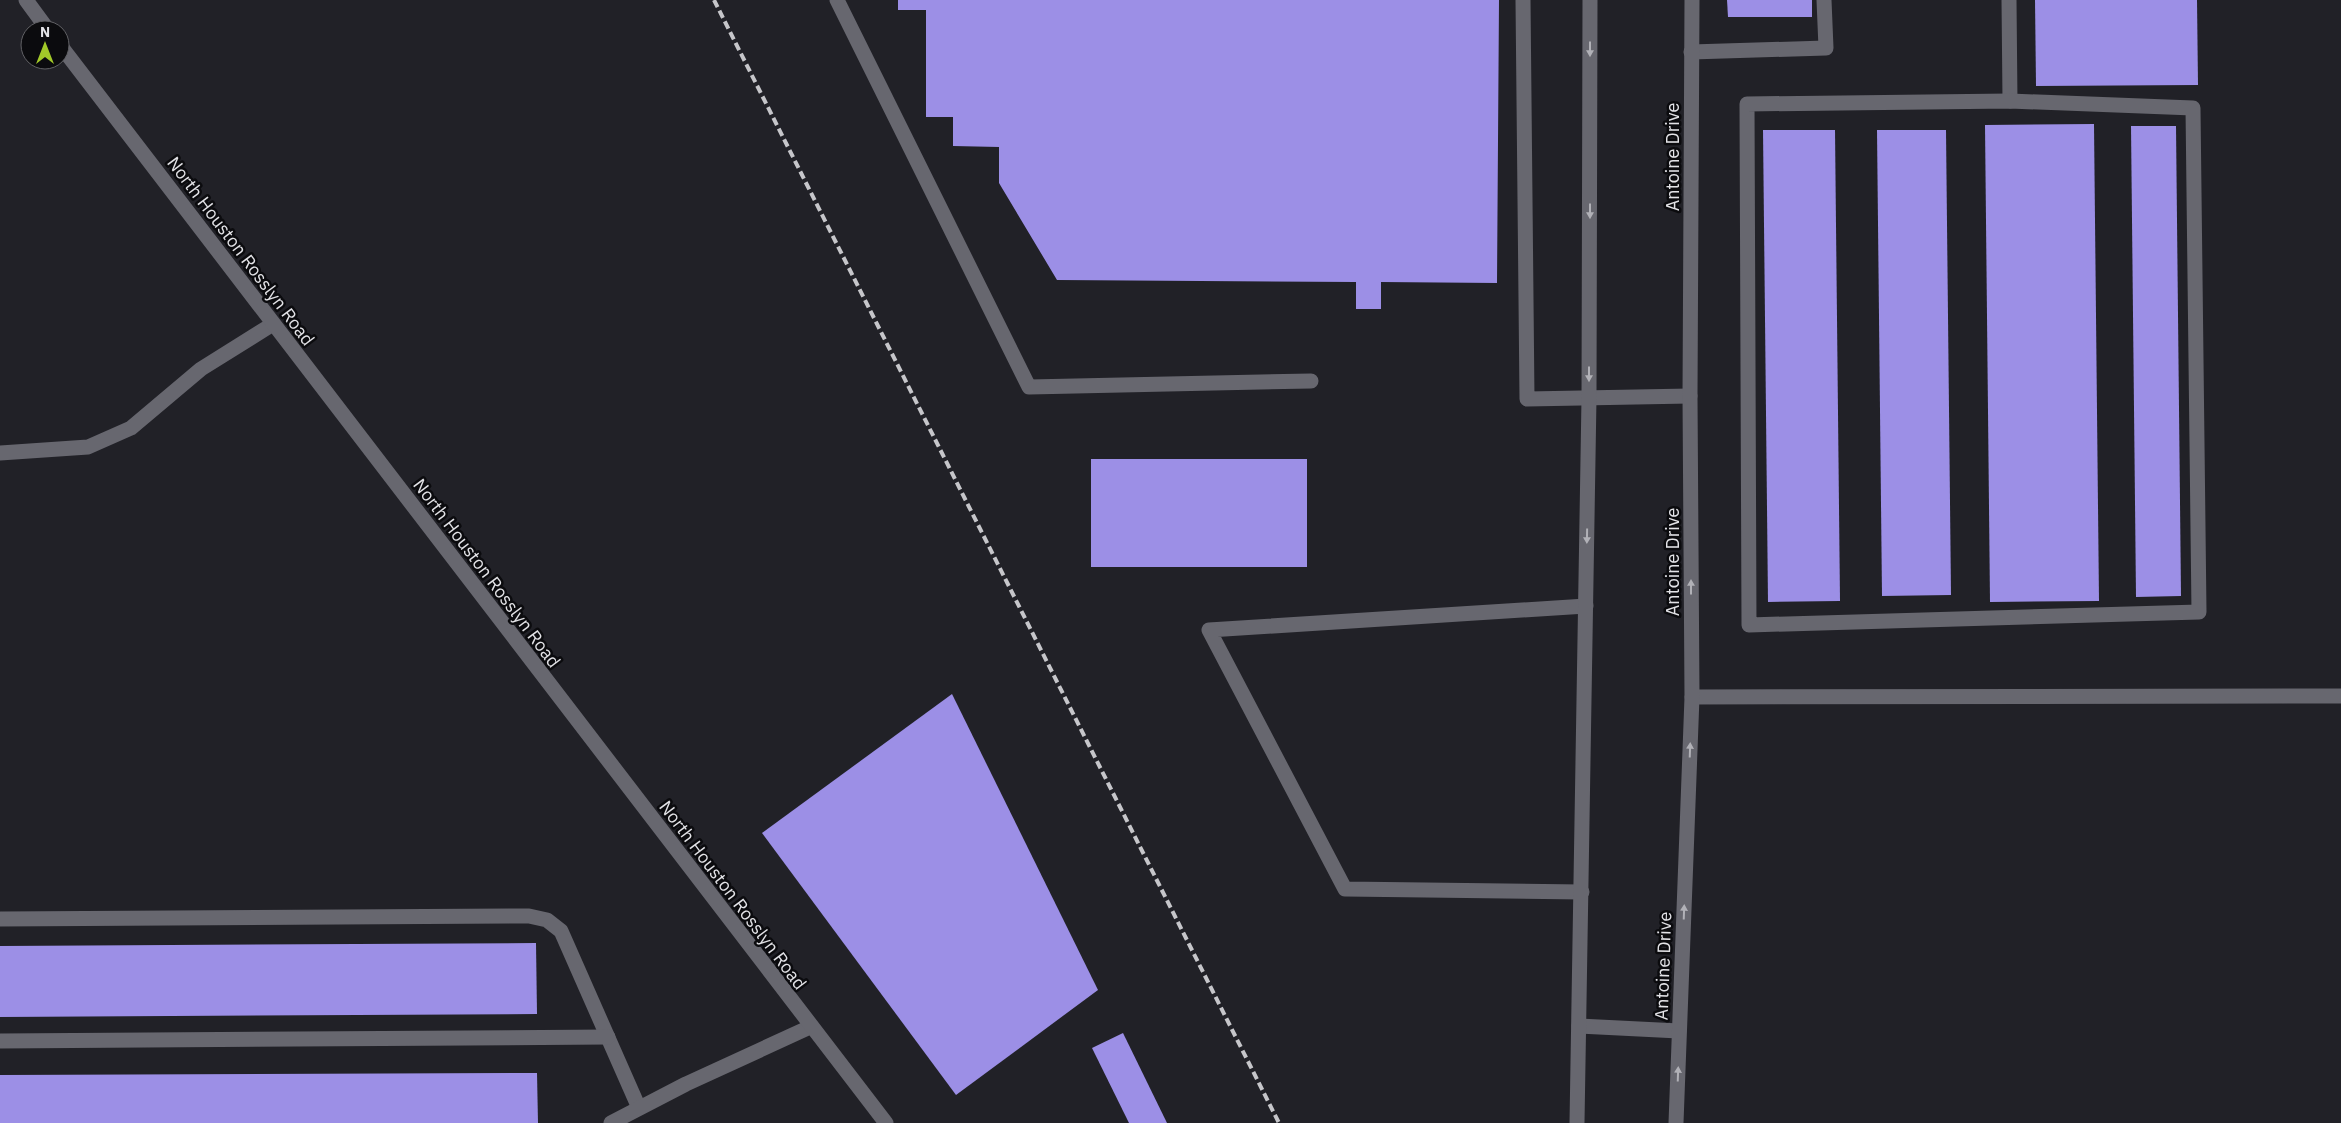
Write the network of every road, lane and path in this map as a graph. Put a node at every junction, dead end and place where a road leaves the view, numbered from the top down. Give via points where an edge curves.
1 (26, 0) edge
2 (837, 0) edge
3 (1524, 0) edge
4 (1590, 0) edge
5 (1692, 0) edge
6 (1824, 0) edge
7 (2009, 0) edge
8 (41, 20) edge
9 (1691, 52) junction
10 (70, 58) edge
11 (2010, 101) junction
12 (273, 324) junction
13 (1310, 380) dead end
14 (1690, 396) junction
15 (1589, 398) junction
16 (0, 453) edge
17 (1586, 606) junction
18 (2341, 696) edge
19 (1692, 697) junction
20 (1582, 892) junction
21 (0, 919) edge
22 (1579, 1026) junction
23 (810, 1027) junction
24 (1679, 1031) junction
25 (608, 1037) junction
26 (0, 1042) edge
27 (640, 1108) junction
28 (611, 1123) edge
29 (886, 1123) edge
30 (1577, 1123) edge
31 (1676, 1123) edge

1 - 8 main road
2 - 13 main road via 1029,387
3 - 15 main road via 1527,399
4 -> 15 main road
5 - 9 main road, Antoine Drive
6 - 9 main road via 1826,48
7 - 11 main road
9 - 14 main road, Antoine Drive
10 - 12 main road, North Houston Rosslyn Road
11 - 11 main road via 2193,108 2199,612 1749,624 1748,104
12 - 16 main road via 202,369 130,428 88,447
12 - 23 main road, North Houston Rosslyn Road
14 - 15 main road
19 -> 14 main road, Antoine Drive
15 -> 17 main road
17 - 20 main road
17 - 20 main road via 1209,630 1345,889
18 - 19 main road
24 -> 19 main road, Antoine Drive
20 - 22 main road
21 - 25 main road via 529,916 547,920 561,931
22 - 24 main road
22 - 30 main road
23 - 27 main road
23 - 29 main road, North Houston Rosslyn Road
31 -> 24 main road, Antoine Drive
25 - 26 main road
25 - 27 main road
27 - 28 main road

